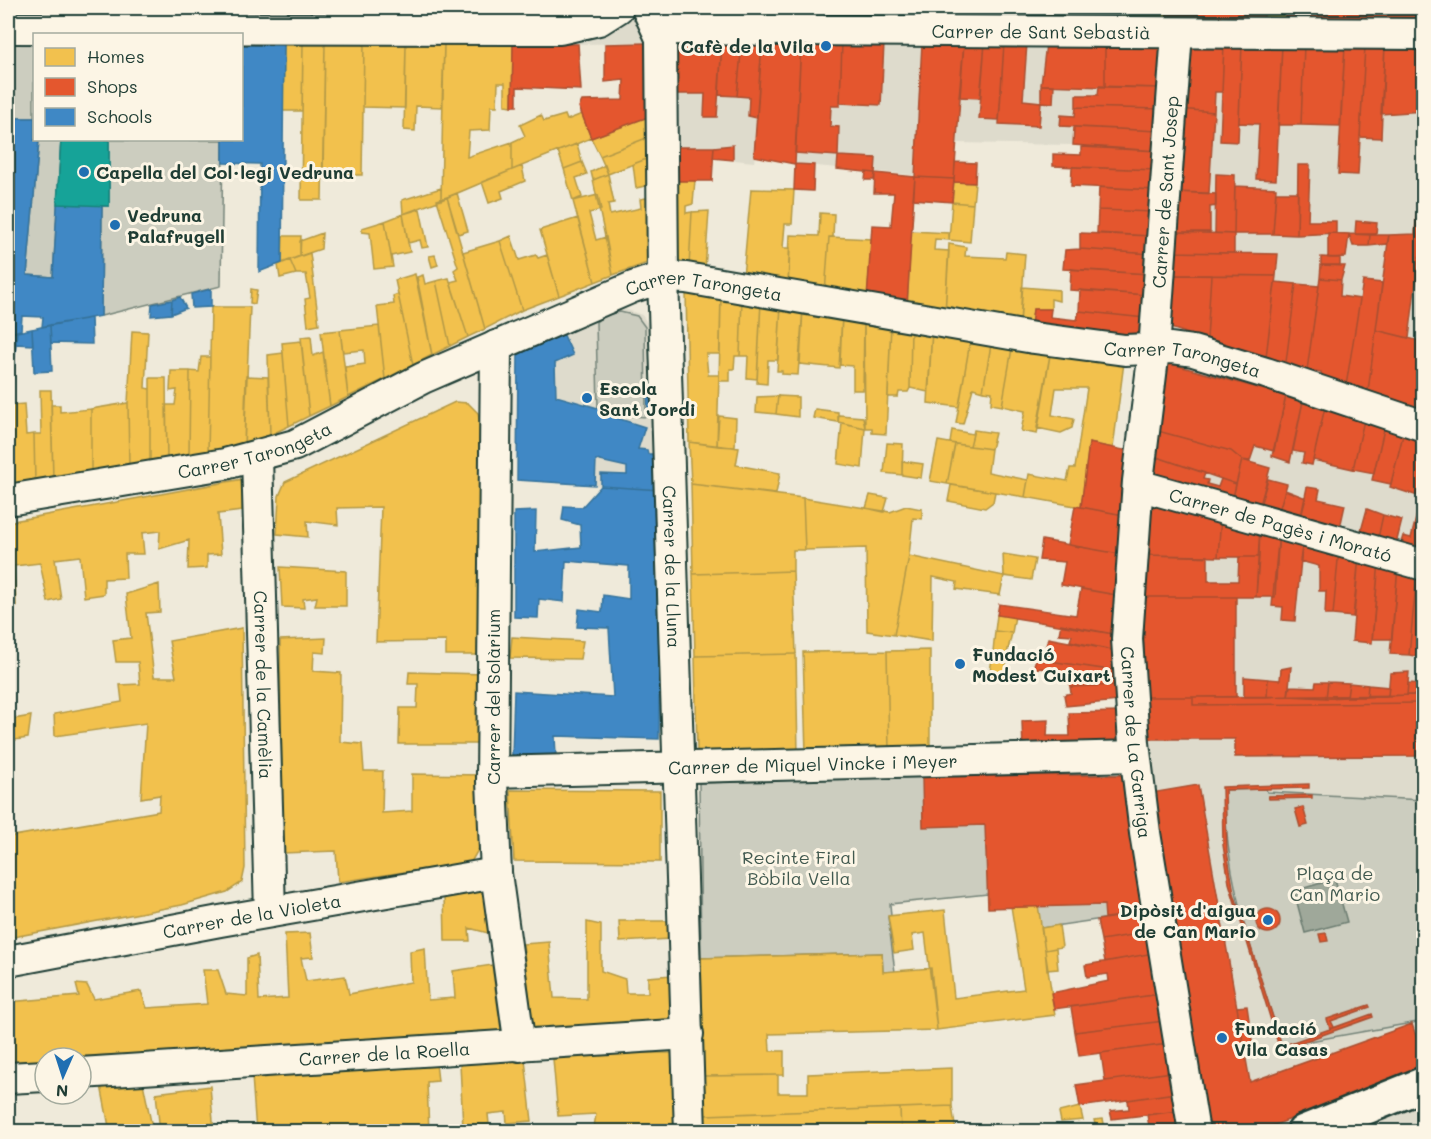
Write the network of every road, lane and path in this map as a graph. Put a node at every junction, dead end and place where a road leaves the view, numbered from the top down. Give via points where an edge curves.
1 (618, 8) edge
2 (588, 16) edge
3 (653, 18) edge
4 (8, 28) edge
5 (1177, 33) junction
6 (1424, 34) edge
7 (663, 277) junction
8 (496, 346) junction
9 (1154, 350) junction
10 (1424, 426) edge
11 (257, 457) junction
12 (1138, 484) junction
13 (8, 500) edge
14 (1424, 565) edge
15 (1135, 756) junction
16 (681, 766) junction
17 (492, 772) junction
18 (496, 873) junction
19 (270, 912) junction
20 (8, 961) edge
21 (687, 1034) junction
22 (520, 1046) junction
23 (93, 1072) edge
24 (33, 1077) edge
25 (8, 1078) edge
26 (1424, 1084) edge
27 (690, 1131) edge
28 (1194, 1131) edge
29 (1304, 1131) edge

1 - 2 street via 599,20
2 - 4 street via 539,29
3 - 5 street, Carrer de Sant Sebastià
3 - 7 street, Carrer de la Lluna via 664,147
5 - 6 street, Carrer de Sant Sebastià
5 - 9 street, Carrer de Sant Josep
7 - 8 street, Carrer Tarongeta
7 - 9 street, Carrer Tarongeta via 1034,338
7 - 16 street, Carrer de la Lluna
8 - 11 street, Carrer Tarongeta via 423,378 295,445
8 - 17 street, Carrer del Solàrium
9 - 10 street, Carrer Tarongeta via 1193,351
9 - 12 street, Carrer de La Garriga
11 - 13 street, Carrer Tarongeta
11 - 19 street, Carrer de la Camèlia
12 - 14 street, Carrer de Pagès i Morató
12 - 15 street, Carrer de La Garriga via 1127,639
15 - 16 street, Carrer de Miquel Vincke i Meyer
15 - 28 street, Carrer de La Garriga
16 - 17 street, Carrer de Miquel Vincke i Meyer
16 - 21 street, Carrer de la Lluna
17 - 18 street, Carrer del Solàrium
18 - 19 street, Carrer de la Violeta
18 - 22 street, Carrer del Solàrium
19 - 20 street, Carrer de la Violeta
21 - 22 street, Carrer de la Roella
21 - 27 street, Carrer de la Lluna
22 - 23 street, Carrer de la Roella
24 - 25 street
26 - 29 street

